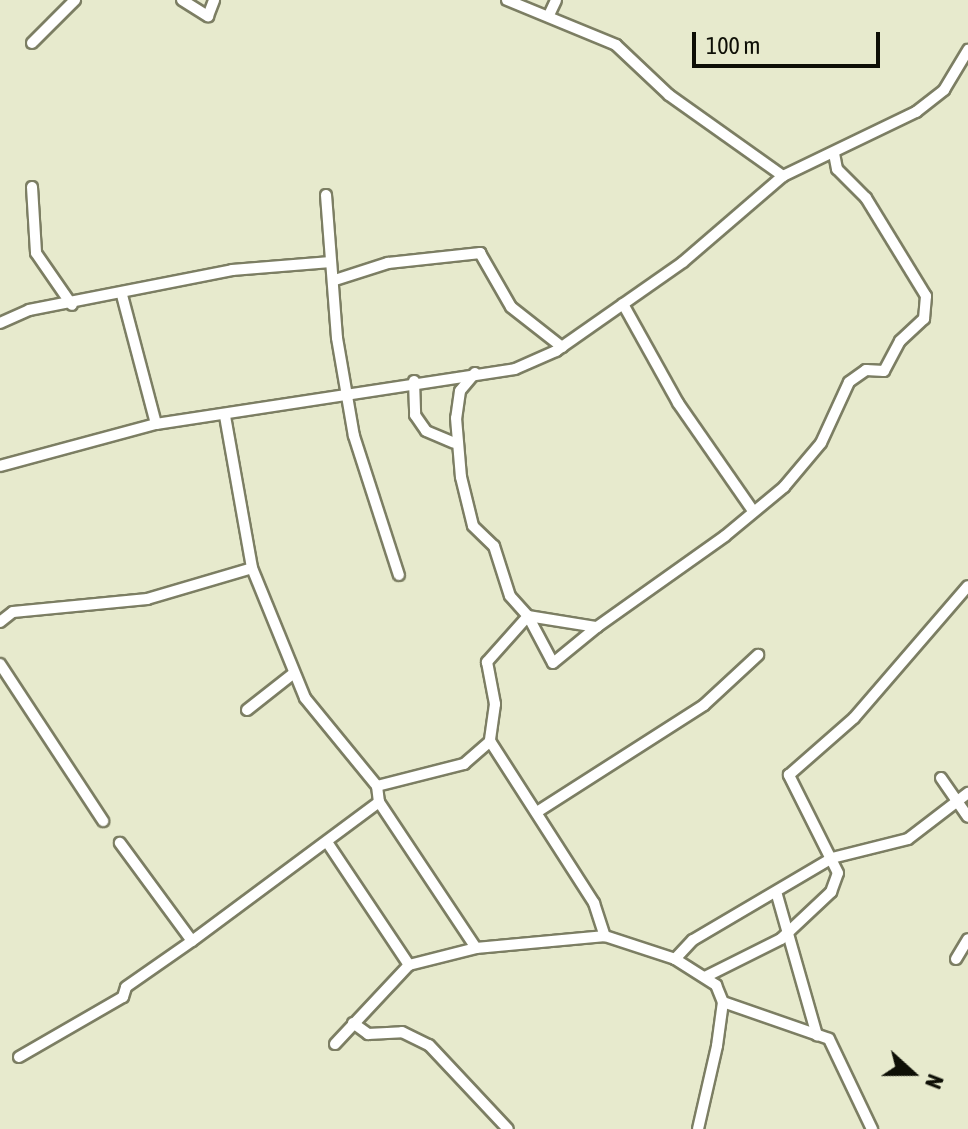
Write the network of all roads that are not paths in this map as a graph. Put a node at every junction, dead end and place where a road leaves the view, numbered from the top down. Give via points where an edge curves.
1 (75, 0) edge
2 (182, 0) edge
3 (214, 0) edge
4 (507, 0) edge
5 (556, 0) edge
6 (550, 13) junction
7 (32, 43) dead end
8 (964, 54) edge
9 (968, 72) edge
10 (834, 153) junction
11 (783, 176) junction
12 (32, 187) dead end
13 (326, 195) dead end
14 (331, 262) junction
15 (335, 280) junction
16 (122, 295) junction
17 (623, 304) junction
18 (72, 305) junction
19 (0, 323) edge
20 (562, 347) junction
21 (475, 373) junction
22 (414, 381) junction
23 (350, 395) junction
24 (225, 416) junction
25 (156, 424) junction
26 (454, 441) junction
27 (0, 466) edge
28 (753, 511) junction
29 (252, 568) junction
30 (399, 575) dead end
31 (968, 586) edge
32 (528, 616) junction
33 (0, 622) edge
34 (597, 627) junction
35 (758, 655) dead end
36 (0, 664) edge
37 (294, 673) junction
38 (247, 710) dead end
39 (490, 741) junction
40 (941, 778) dead end
41 (377, 786) junction
42 (968, 793) edge
43 (379, 802) junction
44 (957, 804) junction
45 (537, 812) junction
46 (968, 817) edge
47 (103, 821) dead end
48 (327, 842) junction
49 (120, 843) dead end
50 (832, 858) junction
51 (777, 895) junction
52 (788, 933) junction
53 (605, 936) junction
54 (968, 939) edge
55 (192, 941) junction
56 (476, 948) junction
57 (675, 959) junction
58 (956, 959) dead end
59 (409, 965) junction
60 (705, 977) junction
61 (723, 1002) junction
62 (353, 1023) junction
63 (817, 1035) junction
64 (335, 1044) dead end
65 (19, 1057) dead end
66 (508, 1129) edge
67 (698, 1129) edge
68 (872, 1129) edge

1 - 7 street
2 - 3 street via 208,16
4 - 6 street
5 - 6 street
6 - 11 street via 616,45 669,95
8 - 9 street
8 - 10 street via 944,90 916,112
10 - 11 street
10 - 28 street via 837,169 866,198 926,296 928,310 884,371 866,370 849,382 821,443
11 - 17 street
12 - 18 street via 36,253
13 - 14 street
14 - 15 street
14 - 16 street via 232,270
15 - 20 street via 388,263 480,253 511,307
15 - 23 street
16 - 18 street
16 - 25 street
17 - 20 street
17 - 28 street via 678,403
18 - 19 street
20 - 21 street via 515,369
21 - 22 street
21 - 26 street via 460,391
22 - 23 street
22 - 26 street via 415,415 441,442
23 - 24 street
23 - 30 street via 354,436
24 - 25 street
24 - 29 street
25 - 27 street
26 - 32 street via 473,526 494,546 510,596
28 - 34 street
29 - 33 street via 147,599 13,612
29 - 37 street
31 - 50 street via 854,718 789,775
32 - 34 street
32 - 34 street via 553,663
32 - 39 street via 487,662 495,704
35 - 45 street via 704,705
36 - 47 street
37 - 38 street
37 - 41 street via 305,698
39 - 41 street via 464,764
39 - 45 street
40 - 44 street
41 - 43 street
42 - 44 street
43 - 48 street
43 - 56 street
44 - 46 street
44 - 50 street via 908,839
45 - 53 street via 594,903
48 - 55 street
48 - 59 street
49 - 55 street
50 - 51 street
50 - 52 street via 838,873 831,892
51 - 52 street
51 - 57 street via 693,940
52 - 60 street
52 - 63 street
53 - 56 street
53 - 57 street
54 - 58 street
55 - 65 street via 138,977 123,997
56 - 59 street
57 - 60 street
59 - 62 street
60 - 61 street
61 - 63 street
61 - 67 street
62 - 64 street
62 - 66 street via 368,1034 402,1032 429,1045
63 - 68 street via 829,1039

